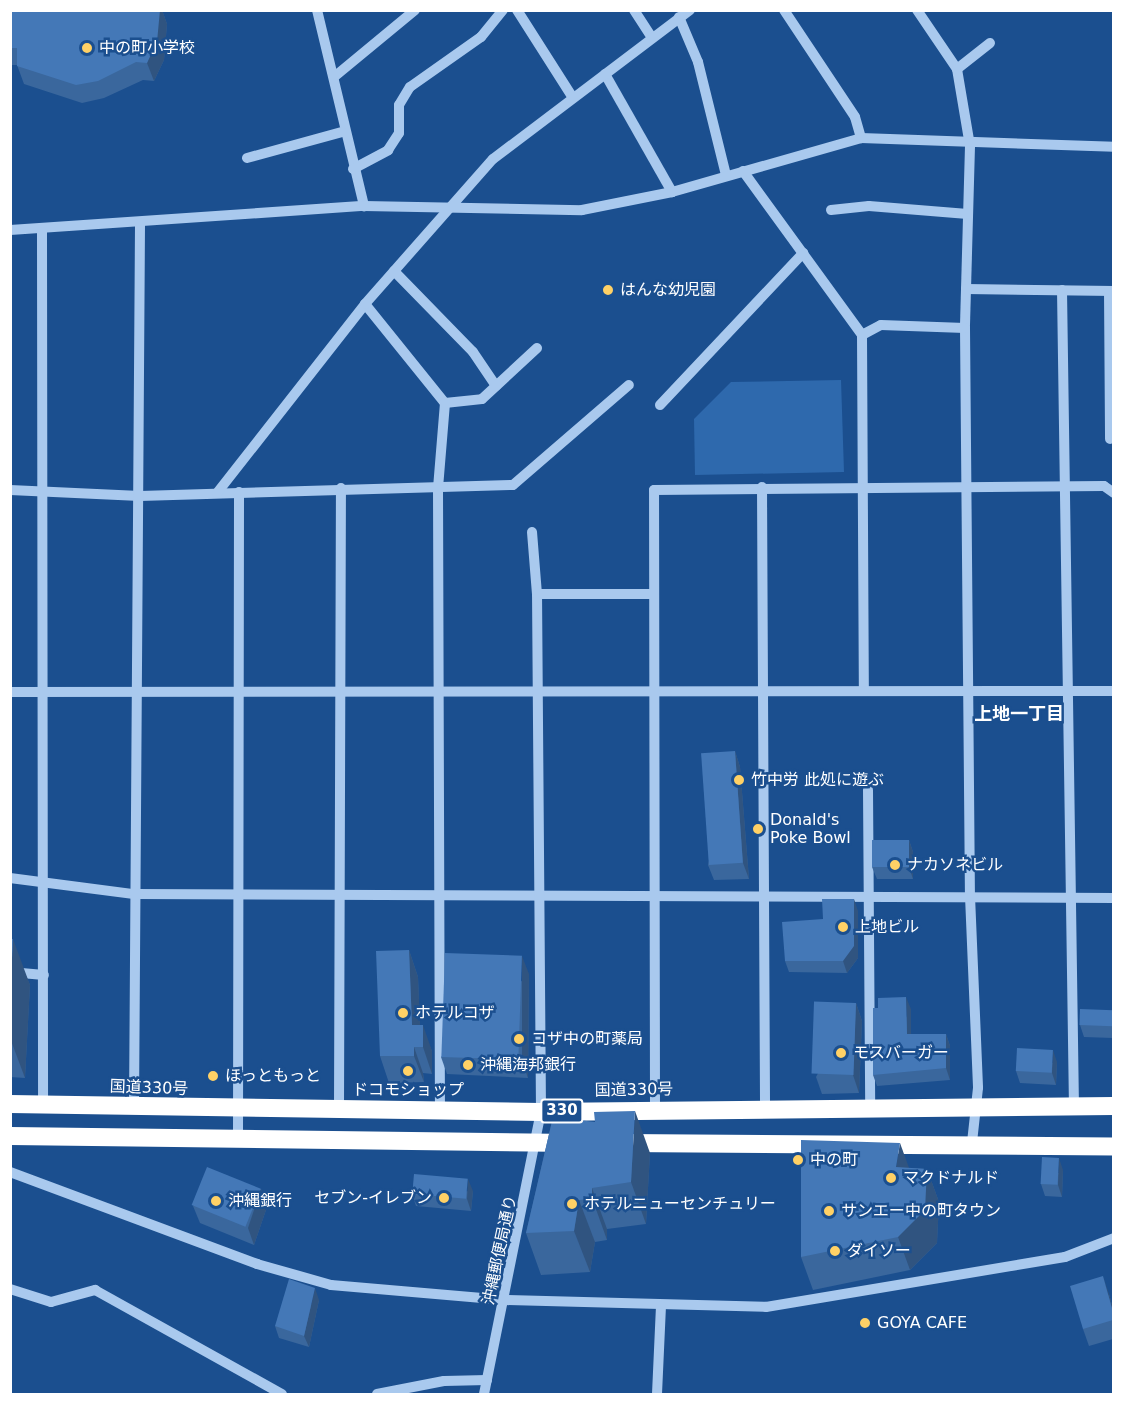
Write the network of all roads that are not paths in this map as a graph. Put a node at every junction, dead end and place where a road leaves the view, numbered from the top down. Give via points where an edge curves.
1 (317, 10) edge
2 (415, 10) edge
3 (503, 10) edge
4 (518, 10) edge
5 (634, 10) edge
6 (690, 10) edge
7 (784, 10) edge
8 (917, 10) edge
9 (680, 17) junction
10 (652, 38) junction
11 (990, 43) dead end
12 (957, 69) junction
13 (605, 74) junction
14 (334, 77) junction
15 (573, 98) junction
16 (342, 132) junction
17 (861, 138) junction
18 (970, 146) junction
19 (1113, 147) edge
20 (247, 158) dead end
21 (353, 169) junction
22 (743, 171) junction
23 (726, 176) junction
24 (672, 192) junction
25 (364, 206) junction
26 (448, 210) junction
27 (831, 210) dead end
28 (968, 214) junction
29 (140, 223) junction
30 (10, 230) edge
31 (42, 232) junction
32 (803, 253) junction
33 (394, 271) junction
34 (966, 289) junction
35 (1062, 290) junction
36 (1111, 291) edge
37 (365, 304) junction
38 (965, 328) junction
39 (862, 335) junction
40 (537, 348) dead end
41 (629, 385) dead end
42 (496, 386) junction
43 (445, 403) junction
44 (660, 405) dead end
45 (1110, 438) dead end
46 (865, 485) junction
47 (968, 486) junction
48 (1065, 486) junction
49 (762, 487) junction
50 (340, 488) junction
51 (438, 488) junction
52 (10, 490) edge
53 (45, 490) junction
54 (240, 492) junction
55 (217, 493) junction
56 (1113, 493) edge
57 (140, 496) junction
58 (532, 532) dead end
59 (537, 594) junction
60 (654, 594) junction
61 (438, 688) junction
62 (239, 689) junction
63 (1066, 689) junction
64 (340, 690) junction
65 (137, 691) junction
66 (537, 691) junction
67 (764, 691) junction
68 (864, 691) junction
69 (968, 691) junction
70 (1113, 691) edge
71 (10, 692) edge
72 (41, 692) junction
73 (655, 692) junction
74 (868, 790) dead end
75 (10, 878) edge
76 (44, 882) junction
77 (134, 894) junction
78 (239, 895) junction
79 (970, 896) junction
80 (338, 897) junction
81 (441, 897) junction
82 (537, 897) junction
83 (656, 897) junction
84 (765, 897) junction
85 (868, 897) junction
86 (1113, 898) edge
87 (1071, 899) junction
88 (10, 972) edge
89 (44, 975) junction
90 (10, 1104) edge
91 (43, 1104) junction
92 (1074, 1105) junction
93 (1113, 1106) edge
94 (134, 1107) junction
95 (976, 1107) junction
96 (339, 1109) junction
97 (655, 1109) junction
98 (765, 1109) junction
99 (870, 1109) junction
100 (238, 1110) junction
101 (440, 1110) junction
102 (541, 1112) junction
103 (10, 1136) edge
104 (238, 1140) junction
105 (538, 1142) junction
106 (972, 1142) junction
107 (1113, 1146) edge
108 (10, 1172) edge
109 (1113, 1238) edge
110 (10, 1289) edge
111 (505, 1300) junction
112 (661, 1306) junction
113 (488, 1380) junction
114 (282, 1395) edge
115 (377, 1395) edge
116 (484, 1395) edge
117 (657, 1395) edge

1 - 14 street
2 - 14 street
3 - 21 street via 481,37 411,87 399,105 399,133 394,142
4 - 15 street
5 - 10 street
6 - 9 street
7 - 17 street via 855,117
8 - 12 street
9 - 10 street
9 - 23 street via 698,62
10 - 13 street
11 - 12 street
12 - 18 street
13 - 15 street
13 - 24 street
14 - 16 street
15 - 26 street via 493,159
16 - 20 street
16 - 21 street
17 - 18 street
17 - 22 street
18 - 19 street
18 - 28 street
21 - 25 street
22 - 23 street
22 - 32 street
23 - 24 street
24 - 26 street via 582,210
25 - 26 street
25 - 29 street
26 - 33 street
27 - 28 street via 869,206
28 - 34 street
29 - 31 street
29 - 57 street
30 - 31 street
31 - 53 street
32 - 39 street
32 - 44 street
33 - 37 street
33 - 42 street via 474,352
34 - 35 street
34 - 38 street
35 - 36 street
35 - 48 street
36 - 45 street
37 - 43 street
37 - 55 street
38 - 39 street via 881,325
38 - 47 street
39 - 46 street
40 - 42 street
41 - 51 street via 513,485
42 - 43 street via 482,399
43 - 51 street
46 - 47 street
46 - 49 street
46 - 68 street
47 - 48 street
47 - 69 street
48 - 56 street via 1104,486
48 - 63 street
49 - 60 street via 654,490
49 - 67 street
50 - 51 street
50 - 54 street
50 - 64 street
51 - 61 street
52 - 53 street
53 - 57 street
53 - 72 street
54 - 55 street
54 - 62 street
55 - 57 street
57 - 65 street
58 - 59 street, 沖縄郵便局通り
59 - 60 street
59 - 66 street, 沖縄郵便局通り
60 - 73 street
61 - 64 street
61 - 66 street
61 - 81 street
62 - 64 street
62 - 65 street
62 - 78 street
63 - 69 street
63 - 70 street
63 - 87 street
64 - 80 street
65 - 72 street
65 - 77 street
66 - 73 street
66 - 82 street, 沖縄郵便局通り
67 - 68 street
67 - 73 street
67 - 84 street
68 - 69 street
69 - 79 street
71 - 72 street
72 - 76 street
73 - 83 street
74 - 85 street
75 - 76 street
76 - 77 street
76 - 89 street
77 - 78 street
77 - 94 street
78 - 80 street
78 - 100 street
79 - 85 street
79 - 87 street
79 - 95 street
80 - 81 street
80 - 96 street
81 - 82 street
81 - 101 street
82 - 83 street
82 - 102 street, 沖縄郵便局通り
83 - 84 street
83 - 97 street
84 - 85 street
84 - 98 street
85 - 99 street
86 - 87 street
87 - 92 street
88 - 89 street
89 - 91 street
90 - 91 highway, 国道330号 / 330
91 - 94 highway, 国道330号 / 330
92 - 93 highway, 国道330号 / 330
92 - 95 highway, 国道330号 / 330
94 - 100 highway, 国道330号 / 330
95 - 99 highway, 国道330号 / 330
95 - 106 street
96 - 100 highway, 国道330号 / 330
96 - 101 highway, 国道330号 / 330
97 - 98 highway, 国道330号 / 330
97 - 102 highway, 国道330号 / 330
98 - 99 highway, 国道330号 / 330
100 - 104 street
101 - 102 highway, 国道330号 / 330
102 - 105 street, 沖縄郵便局通り
103 - 104 highway, 330
104 - 105 highway, 330
105 - 106 highway, 330
105 - 111 street, 沖縄郵便局通り
106 - 107 highway, 330
108 - 111 street via 257,1264 331,1285
109 - 112 street via 1065,1257 928,1277 859,1295 766,1308
110 - 114 street via 51,1302 95,1290
111 - 112 street
111 - 113 street, 沖縄郵便局通り
112 - 117 street
113 - 115 street via 444,1381
113 - 116 street, 沖縄郵便局通り

